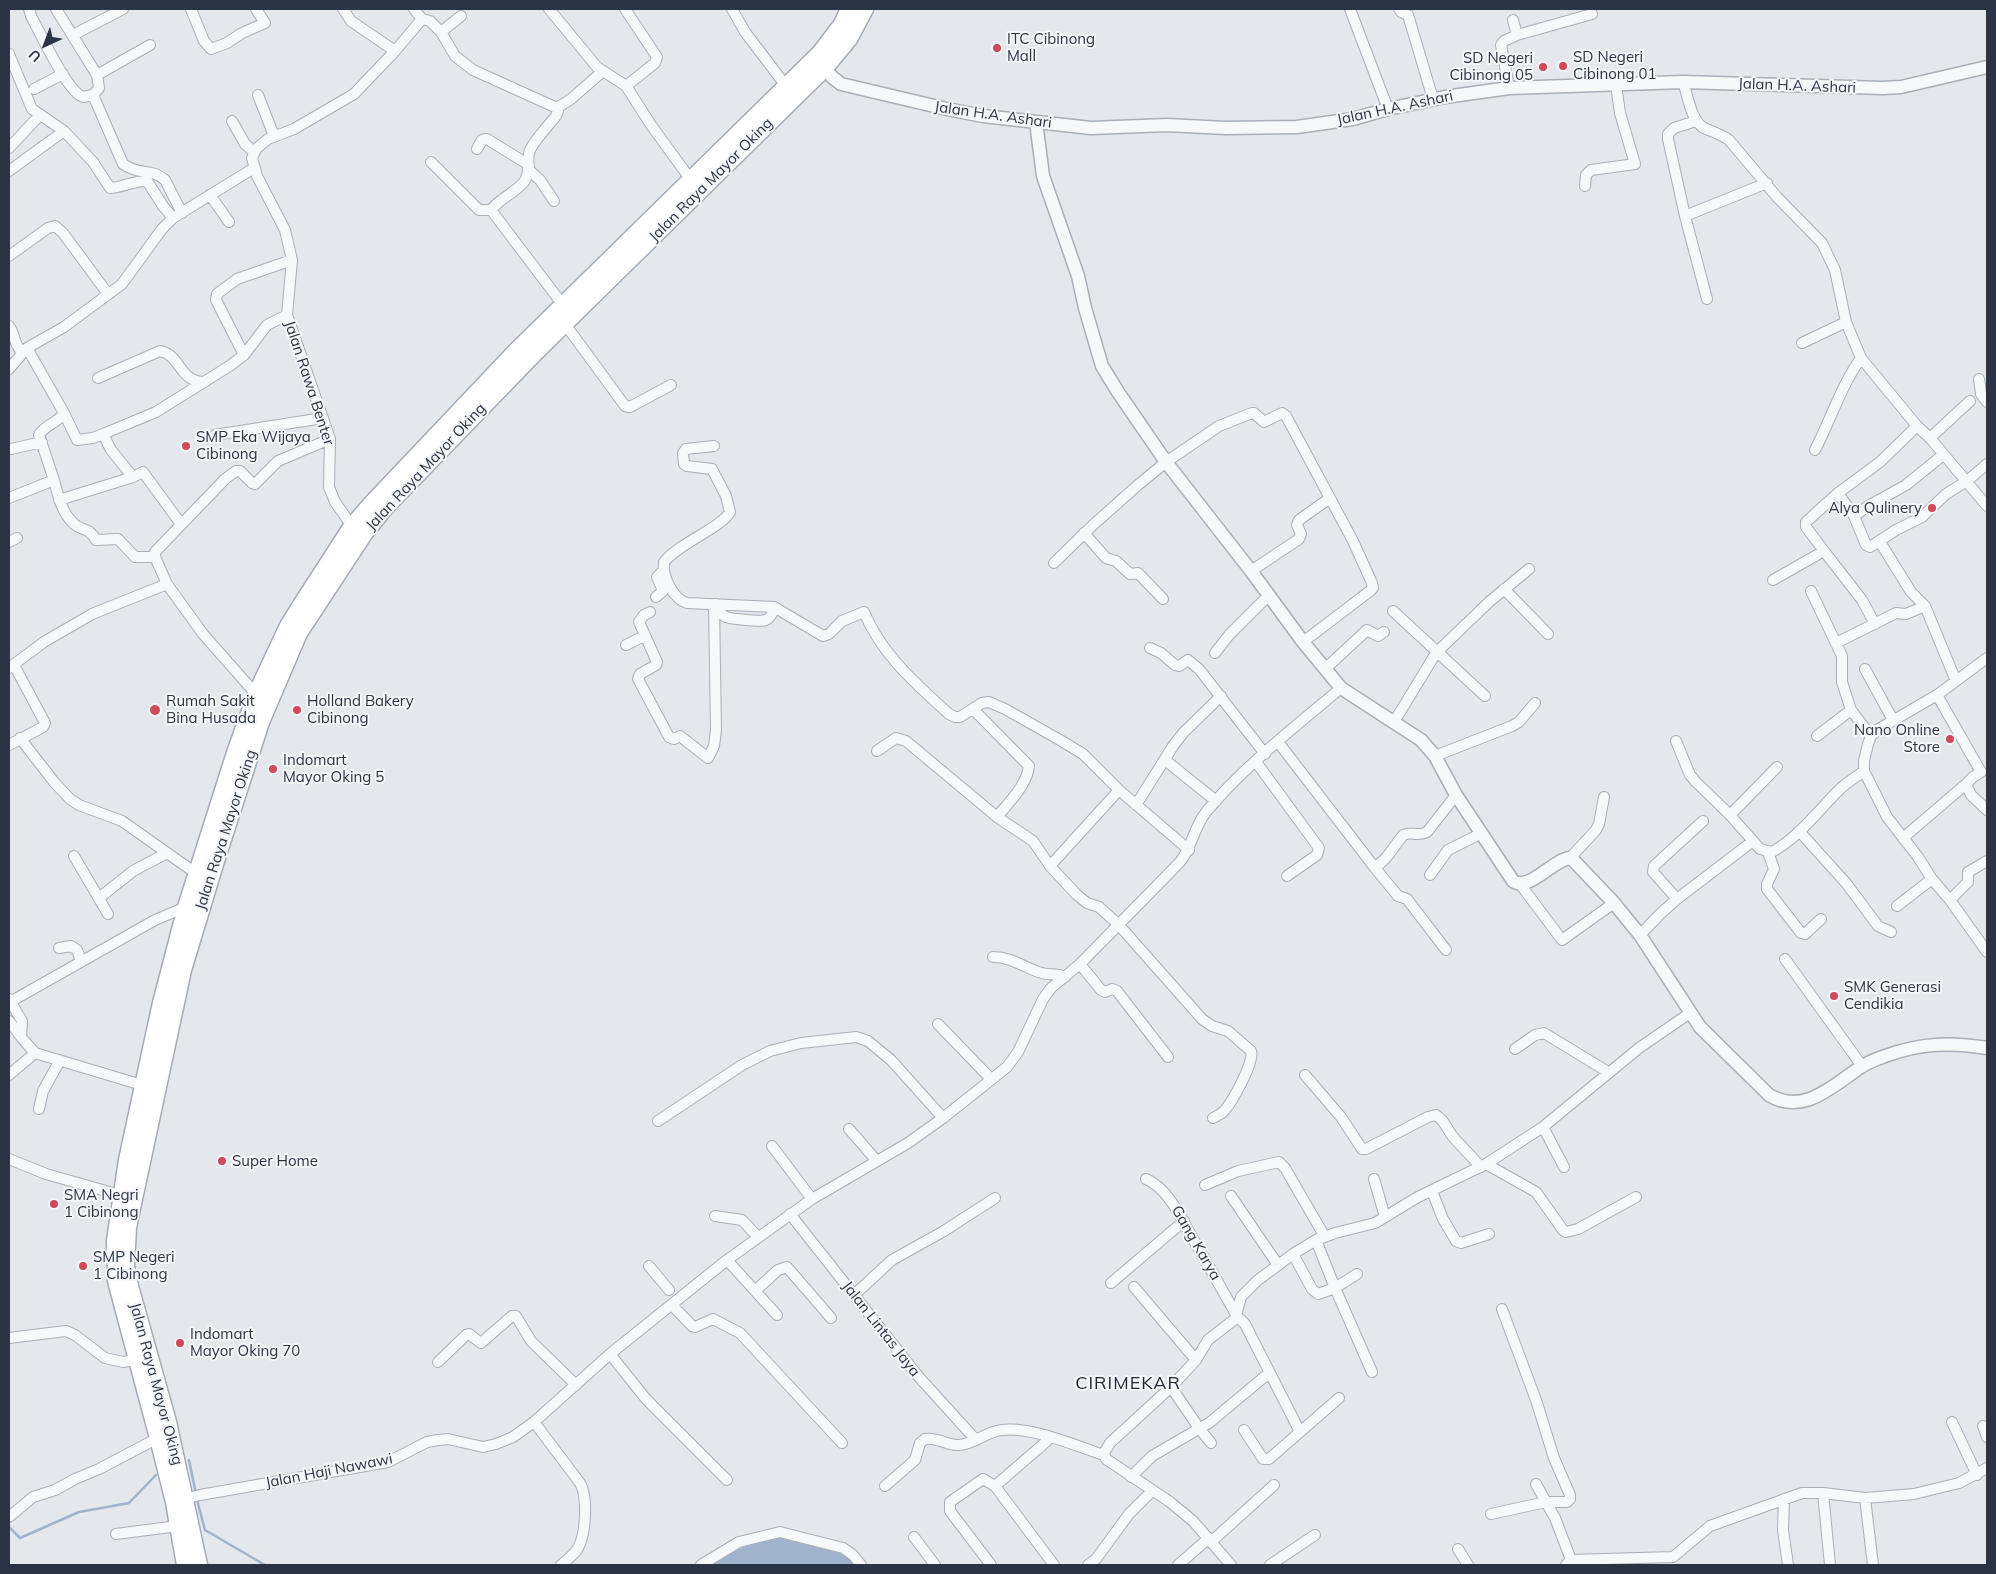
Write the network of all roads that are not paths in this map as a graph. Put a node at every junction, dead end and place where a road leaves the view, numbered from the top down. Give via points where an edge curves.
1 (29, 9) edge
2 (56, 9) edge
3 (120, 9) edge
4 (191, 9) edge
5 (256, 9) edge
6 (342, 9) edge
7 (414, 9) edge
8 (549, 9) edge
9 (625, 9) edge
10 (732, 9) edge
11 (849, 9) edge
12 (865, 9) edge
13 (1350, 9) edge
14 (1399, 9) edge
15 (1592, 14) dead end
16 (461, 16) dead end
17 (422, 19) junction
18 (1513, 20) dead end
19 (441, 32) junction
20 (73, 35) junction
21 (1517, 35) junction
22 (150, 45) dead end
23 (395, 51) junction
24 (9, 54) edge
25 (820, 63) junction
26 (1987, 67) edge
27 (602, 72) junction
28 (63, 74) junction
29 (97, 75) junction
30 (1683, 82) junction
31 (1616, 85) junction
32 (626, 86) junction
33 (786, 86) junction
34 (1509, 88) junction
35 (34, 89) dead end
36 (93, 95) junction
37 (258, 95) dead end
38 (1433, 100) junction
39 (557, 108) junction
40 (1388, 109) junction
41 (39, 116) junction
42 (232, 121) dead end
43 (1696, 121) junction
44 (1036, 122) junction
45 (64, 131) junction
46 (274, 136) junction
47 (9, 148) edge
48 (477, 148) dead end
49 (254, 152) junction
50 (432, 162) dead end
51 (528, 167) junction
52 (254, 168) junction
53 (9, 171) edge
54 (690, 180) junction
55 (1766, 182) junction
56 (1585, 186) dead end
57 (210, 195) junction
58 (554, 201) dead end
59 (675, 206) junction
60 (491, 210) junction
61 (178, 215) junction
62 (1685, 216) junction
63 (229, 222) dead end
64 (9, 256) edge
65 (292, 260) junction
66 (108, 294) junction
67 (1707, 299) dead end
68 (563, 305) junction
69 (287, 315) junction
70 (1846, 322) junction
71 (565, 324) junction
72 (9, 326) edge
73 (1802, 343) dead end
74 (25, 350) junction
75 (244, 354) junction
76 (1861, 358) junction
77 (9, 368) edge
78 (501, 377) junction
79 (98, 378) dead end
80 (1979, 379) dead end
81 (203, 382) junction
82 (671, 384) dead end
83 (1970, 401) dead end
84 (1987, 402) edge
85 (64, 413) junction
86 (323, 418) junction
87 (1917, 426) junction
88 (103, 434) junction
89 (215, 435) dead end
90 (1930, 438) junction
91 (330, 439) junction
92 (42, 442) junction
93 (714, 446) dead end
94 (11, 449) dead end
95 (1814, 450) dead end
96 (1943, 454) junction
97 (1166, 462) junction
98 (1987, 464) edge
99 (133, 477) junction
100 (54, 480) junction
101 (1967, 481) junction
102 (1838, 493) junction
103 (9, 498) edge
104 (1330, 498) junction
105 (59, 500) junction
106 (1987, 506) edge
107 (1854, 516) junction
108 (181, 524) junction
109 (352, 526) junction
110 (1084, 533) junction
111 (1880, 542) junction
112 (1824, 551) junction
113 (154, 557) junction
114 (1054, 563) dead end
115 (1529, 569) dead end
116 (664, 570) junction
117 (1251, 571) junction
118 (1773, 580) dead end
119 (167, 584) junction
120 (1504, 589) junction
121 (1811, 591) dead end
122 (1268, 596) junction
123 (656, 597) dead end
124 (1162, 599) dead end
125 (715, 604) junction
126 (1926, 606) junction
127 (1393, 611) dead end
128 (650, 612) dead end
129 (1875, 624) junction
130 (1384, 632) dead end
131 (1548, 634) dead end
132 (644, 636) junction
133 (1303, 642) junction
134 (1836, 644) junction
135 (626, 645) dead end
136 (1150, 648) dead end
137 (1215, 653) dead end
138 (1436, 653) junction
139 (1987, 658) edge
140 (11, 667) edge
141 (1326, 668) junction
142 (1865, 668) dead end
143 (1956, 680) junction
144 (1341, 688) junction
145 (256, 694) junction
146 (1937, 695) junction
147 (1221, 696) junction
148 (1484, 696) dead end
149 (1535, 703) dead end
150 (973, 709) junction
151 (1851, 710) junction
152 (1893, 720) junction
153 (1394, 722) junction
154 (1817, 736) dead end
155 (1871, 736) junction
156 (20, 738) junction
157 (1676, 741) dead end
158 (1278, 742) junction
159 (9, 745) edge
160 (877, 751) dead end
161 (1265, 754) junction
162 (1435, 756) junction
163 (1165, 760) junction
164 (1256, 762) junction
165 (1777, 767) dead end
166 (1864, 771) junction
167 (1984, 772) edge
168 (1966, 784) junction
169 (1119, 790) junction
170 (1456, 795) junction
171 (1604, 797) dead end
172 (1216, 801) junction
173 (1136, 805) junction
174 (1987, 810) edge
175 (1730, 814) junction
176 (997, 817) junction
177 (1703, 821) dead end
178 (1799, 831) junction
179 (1482, 833) junction
180 (1903, 838) junction
181 (1753, 841) junction
182 (212, 850) junction
183 (1189, 850) junction
184 (1768, 852) junction
185 (167, 853) junction
186 (74, 856) dead end
187 (1570, 858) junction
188 (1987, 861) edge
189 (1050, 866) junction
190 (1375, 868) junction
191 (197, 874) junction
192 (1430, 875) dead end
193 (1286, 876) dead end
194 (1932, 879) junction
195 (1520, 884) junction
196 (99, 898) junction
197 (1677, 899) junction
198 (1950, 900) junction
199 (1614, 903) junction
200 (1897, 906) dead end
201 (186, 907) junction
202 (108, 914) dead end
203 (1821, 919) dead end
204 (1118, 924) junction
205 (1891, 932) dead end
206 (1640, 935) junction
207 (59, 948) dead end
208 (1446, 950) dead end
209 (1987, 952) edge
210 (993, 958) dead end
211 (1785, 959) dead end
212 (81, 961) junction
213 (1080, 964) junction
214 (1065, 977) junction
215 (9, 1001) edge
216 (1690, 1014) junction
217 (9, 1021) edge
218 (938, 1024) dead end
219 (21, 1037) junction
220 (1987, 1048) edge
221 (1515, 1049) dead end
222 (35, 1053) junction
223 (1168, 1056) dead end
224 (59, 1062) junction
225 (1862, 1066) junction
226 (1608, 1072) junction
227 (9, 1075) edge
228 (1305, 1075) dead end
229 (991, 1079) junction
230 (142, 1085) junction
231 (39, 1109) dead end
232 (944, 1118) junction
233 (1213, 1118) dead end
234 (658, 1121) dead end
235 (1543, 1127) junction
236 (850, 1129) dead end
237 (772, 1146) dead end
238 (9, 1159) edge
239 (876, 1160) junction
240 (1483, 1166) junction
241 (1564, 1167) dead end
242 (1146, 1179) dead end
243 (1374, 1179) dead end
244 (1205, 1185) dead end
245 (1432, 1191) junction
246 (120, 1195) junction
247 (1231, 1196) dead end
248 (1636, 1197) dead end
249 (812, 1198) junction
250 (995, 1198) dead end
251 (790, 1214) junction
252 (715, 1216) dead end
253 (1385, 1217) junction
254 (1184, 1221) junction
255 (1488, 1234) dead end
256 (758, 1237) junction
257 (1320, 1238) junction
258 (1293, 1254) junction
259 (727, 1260) junction
260 (1278, 1265) junction
261 (649, 1266) dead end
262 (1357, 1274) dead end
263 (1111, 1283) dead end
264 (1134, 1287) dead end
265 (1335, 1288) junction
266 (755, 1290) junction
267 (854, 1294) junction
268 (672, 1297) junction
269 (1502, 1309) dead end
270 (777, 1314) dead end
271 (1237, 1316) junction
272 (831, 1318) dead end
273 (9, 1338) edge
274 (610, 1354) junction
275 (137, 1360) junction
276 (1196, 1360) junction
277 (438, 1362) dead end
278 (1372, 1372) dead end
279 (1269, 1373) junction
280 (576, 1385) junction
281 (1171, 1387) junction
282 (1339, 1398) dead end
283 (534, 1422) junction
284 (1952, 1422) dead end
285 (1983, 1426) dead end
286 (1199, 1428) junction
287 (1244, 1430) dead end
288 (1300, 1432) junction
289 (1987, 1437) edge
290 (158, 1438) junction
291 (976, 1440) junction
292 (1047, 1441) dead end
293 (842, 1443) dead end
294 (1211, 1443) dead end
295 (1104, 1455) junction
296 (1987, 1468) edge
297 (1977, 1475) junction
298 (1131, 1477) junction
299 (727, 1480) dead end
300 (1536, 1484) dead end
301 (1274, 1485) dead end
302 (885, 1486) dead end
303 (995, 1486) junction
304 (1152, 1491) junction
305 (1824, 1493) junction
306 (188, 1498) junction
307 (1865, 1498) junction
308 (1784, 1499) junction
309 (1546, 1502) junction
310 (1490, 1514) dead end
311 (9, 1517) edge
312 (178, 1526) junction
313 (116, 1534) dead end
314 (1315, 1536) dead end
315 (914, 1537) dead end
316 (1211, 1540) junction
317 (1458, 1548) dead end
318 (1570, 1564) edge
319 (185, 1565) edge
320 (200, 1565) edge
321 (561, 1565) edge
322 (701, 1565) edge
323 (860, 1565) edge
324 (935, 1565) edge
325 (991, 1565) edge
326 (1054, 1565) edge
327 (1088, 1565) edge
328 (1178, 1565) edge
329 (1231, 1565) edge
330 (1270, 1565) edge
331 (1468, 1565) edge
332 (1788, 1565) edge
333 (1830, 1565) edge
334 (1873, 1565) edge

1 - 28 street
2 - 20 street
3 - 20 street
4 - 5 street via 204,41 211,49 227,44 264,23
6 - 23 street via 351,21
7 - 17 street
8 - 27 street
9 - 32 street via 657,58
10 - 33 street
11 - 25 main road, Jalan Raya Mayor Oking
12 - 25 main road, Jalan Raya Mayor Oking via 850,38
13 - 40 street
14 - 38 street via 1408,15
15 - 21 street
16 - 19 street
17 - 19 street via 430,21
17 - 23 street
18 - 21 street
19 - 39 street via 455,56 473,70
20 - 29 street
21 - 34 street via 1501,45
22 - 29 street
23 - 46 street via 354,94 294,129
24 - 41 street via 28,102
25 - 33 main road, Jalan Raya Mayor Oking
25 - 44 street, Jalan H.A. Ashari via 836,81 852,87 946,109
25 - 59 main road, Jalan Raya Mayor Oking
26 - 30 street, Jalan H.A. Ashari via 1901,87 1883,88
27 - 32 street
27 - 39 street
28 - 35 street
28 - 36 street via 78,95
29 - 36 street via 99,88
30 - 31 street, Jalan H.A. Ashari
30 - 43 street
31 - 34 street, Jalan H.A. Ashari
31 - 56 street via 1620,113 1635,164 1591,170 1586,175
32 - 54 street
33 - 54 main road, Jalan Raya Mayor Oking
34 - 38 street, Jalan H.A. Ashari
36 - 61 street via 123,164 132,170 161,176
37 - 46 street
38 - 40 street, Jalan H.A. Ashari
39 - 51 street via 556,116 531,148
40 - 44 street, Jalan H.A. Ashari via 1353,119 1270,128 1158,125 1091,128
41 - 45 street
41 - 47 street
42 - 49 street via 245,144
43 - 55 street via 1730,140
43 - 62 street via 1674,128 1668,134
44 - 97 street via 1043,176 1078,276 1102,366
45 - 53 street
45 - 61 street via 94,162 110,188 147,181 163,206
46 - 49 street
48 - 51 street via 482,140 487,139
49 - 52 street, Jalan Rawa Benter
50 - 60 street via 479,210
51 - 58 street
51 - 60 street via 524,182
52 - 57 street
52 - 65 street, Jalan Rawa Benter via 285,230
54 - 59 main road, Jalan Raya Mayor Oking
55 - 62 street
55 - 70 street via 1822,243 1839,280
57 - 61 street
57 - 63 street
59 - 68 main road, Jalan Raya Mayor Oking
59 - 71 main road, Jalan Raya Mayor Oking
60 - 68 street
61 - 66 street via 162,229 122,284
62 - 67 street
64 - 66 street via 55,226
65 - 69 street, Jalan Rawa Benter
65 - 75 street via 237,279 217,294 216,300
66 - 74 street via 64,328
68 - 78 main road, Jalan Raya Mayor Oking
69 - 75 street via 266,325
69 - 86 street, Jalan Rawa Benter
70 - 73 street
70 - 76 street
71 - 78 main road, Jalan Raya Mayor Oking
71 - 82 street via 625,406 630,407
72 - 74 street via 15,344
74 - 77 street
74 - 85 street
75 - 81 street
76 - 87 street
76 - 95 street via 1842,387 1828,425
78 - 109 main road, Jalan Raya Mayor Oking via 404,468
78 - 182 main road, Jalan Raya Mayor Oking via 385,508 311,612 269,700
79 - 81 street via 160,351 167,352 186,376
80 - 84 street
81 - 88 street via 156,412
83 - 90 street
85 - 88 street via 77,440
85 - 92 street via 40,432
86 - 89 street
86 - 91 street, Jalan Rawa Benter
87 - 90 street
87 - 102 street via 1880,462
88 - 99 street via 111,450
90 - 96 street
91 - 108 street via 278,461 255,484 236,471
91 - 109 street, Jalan Rawa Benter via 329,487
92 - 94 street
92 - 100 street
93 - 116 street via 686,448 684,464 712,469 730,512 668,557
96 - 101 street
96 - 107 street via 1906,485
97 - 104 street via 1219,426 1253,412 1264,422 1282,413
97 - 110 street
97 - 117 street
98 - 101 street
99 - 105 street
99 - 108 street via 145,473
100 - 103 street
100 - 105 street
101 - 106 street
101 - 111 street via 1946,494 1922,517
102 - 107 street
102 - 112 street via 1805,524
104 - 117 street via 1299,520 1299,539
104 - 133 street via 1373,588
105 - 113 street via 75,526 90,531 96,540 118,539 135,557
107 - 111 street via 1866,545
108 - 113 street
109 - 145 main road, Jalan Raya Mayor Oking via 288,626
110 - 114 street
110 - 124 street via 1108,560 1116,561 1128,573 1138,573
111 - 126 street via 1904,581
112 - 118 street
112 - 129 street via 1862,600
113 - 119 street
115 - 120 street
116 - 123 street via 657,577 663,591
116 - 125 street via 670,587 680,600
117 - 122 street
119 - 140 street via 92,614 44,642
119 - 145 street via 203,634
120 - 131 street
120 - 138 street
121 - 134 street
122 - 133 street
122 - 137 street
125 - 132 street via 716,730 708,758 680,736 669,737 643,690 638,676 657,662
125 - 150 street via 775,608 823,636 842,621 864,612 878,640 904,673 949,714 960,717
126 - 129 street via 1906,614 1896,613
126 - 143 street
127 - 138 street
128 - 132 street via 639,622
129 - 134 street
130 - 141 street via 1378,636 1367,630
132 - 135 street
133 - 141 street
134 - 151 street via 1843,660 1843,691
136 - 147 street via 1162,653 1175,665 1188,660
138 - 148 street
138 - 153 street
139 - 143 street
140 - 156 street via 45,721 43,727
141 - 144 street
142 - 152 street
143 - 146 street
144 - 153 street
144 - 158 street, Jalan Haji Nawawi
145 - 182 main road, Jalan Raya Mayor Oking
146 - 152 street
146 - 167 street
147 - 161 street
147 - 163 street via 1184,732
149 - 162 street via 1512,726
150 - 169 street via 989,702 1005,709 1083,754
150 - 176 street via 1029,766 1021,787
151 - 154 street
151 - 155 street
152 - 155 street
153 - 162 street via 1421,740
155 - 166 street
156 - 159 street
156 - 185 street via 70,799 122,821
157 - 175 street via 1690,775
158 - 161 street, Jalan Haji Nawawi
158 - 190 street
160 - 176 street via 893,739 902,739
161 - 164 street, Jalan Haji Nawawi
162 - 170 street
163 - 172 street
163 - 173 street
164 - 172 street, Jalan Haji Nawawi
164 - 193 street via 1318,848 1317,854
165 - 175 street
166 - 178 street via 1840,789
166 - 180 street via 1887,817
167 - 168 street
168 - 174 street
168 - 180 street
169 - 173 street
169 - 189 street
170 - 179 street
170 - 190 street via 1427,832 1421,836 1403,835
171 - 187 street via 1600,824
172 - 183 street, Jalan Haji Nawawi via 1205,814
173 - 183 street
175 - 181 street
176 - 189 street via 1033,841
177 - 197 street via 1654,866 1653,872
178 - 184 street
178 - 205 street via 1846,882 1878,926
179 - 192 street via 1448,850
179 - 195 street via 1509,877
180 - 194 street
181 - 184 street
181 - 197 street
182 - 191 main road, Jalan Raya Mayor Oking
182 - 306 main road, Jalan Raya Mayor Oking via 173,1008 126,1245 131,1296
183 - 204 street, Jalan Haji Nawawi
184 - 203 street via 1774,869 1767,889 1801,933 1805,934
185 - 191 street
185 - 196 street via 132,871
186 - 196 street
187 - 195 street
187 - 199 street
188 - 198 street via 1968,872 1968,882
189 - 204 street via 1086,902 1098,906
190 - 208 street via 1398,896 1410,902
191 - 201 main road, Jalan Raya Mayor Oking
194 - 198 street
194 - 200 street
195 - 199 street via 1562,940
196 - 202 street
197 - 206 street
198 - 209 street
199 - 206 street
201 - 212 street via 155,920
201 - 230 main road, Jalan Raya Mayor Oking
204 - 213 street, Jalan Haji Nawawi
204 - 233 street via 1202,1020 1228,1031 1251,1051 1252,1061 1240,1085 1224,1111
206 - 216 street
207 - 212 street via 71,946 77,950
210 - 214 street via 1007,958 1042,974 1057,973
211 - 225 street
212 - 215 street
213 - 214 street, Jalan Haji Nawawi
213 - 223 street via 1101,990 1117,991
214 - 229 street, Jalan Haji Nawawi via 1043,999 1013,1060
215 - 219 street via 22,1021
216 - 225 street via 1769,1095 1786,1103 1801,1102 1827,1091
216 - 226 street
217 - 219 street
218 - 229 street
219 - 222 street
220 - 225 street via 1943,1043 1898,1052
221 - 226 street via 1535,1035 1544,1033
222 - 224 street
222 - 227 street
224 - 230 street
224 - 231 street via 43,1090
226 - 235 street
228 - 240 street via 1341,1117 1362,1148 1366,1149 1436,1115
229 - 232 street, Jalan Haji Nawawi
230 - 246 main road, Jalan Raya Mayor Oking
232 - 234 street via 891,1060 868,1041 856,1037 801,1042 755,1057
232 - 239 street, Jalan Haji Nawawi
235 - 240 street
235 - 241 street
236 - 239 street
237 - 249 street
238 - 246 street via 46,1174
239 - 249 street, Jalan Haji Nawawi
240 - 245 street
240 - 248 street via 1536,1192 1566,1232 1578,1229
242 - 254 street, Gang Karya via 1168,1196
243 - 253 street
244 - 257 street via 1238,1171 1279,1162
245 - 253 street
245 - 255 street via 1456,1242
246 - 275 main road, Jalan Raya Mayor Oking via 114,1266
247 - 260 street
249 - 251 street, Jalan Haji Nawawi
250 - 267 street via 892,1260
251 - 256 street, Jalan Haji Nawawi
251 - 267 street, Jalan Lintas Jaya
252 - 256 street via 742,1220
253 - 257 street via 1370,1226
254 - 263 street
254 - 271 street, Gang Karya
256 - 259 street, Jalan Haji Nawawi
257 - 258 street
257 - 265 street
258 - 260 street
258 - 265 street via 1312,1289 1322,1293
259 - 266 street
259 - 268 street, Jalan Haji Nawawi
260 - 271 street via 1246,1290 1239,1302
261 - 268 street
262 - 265 street
264 - 276 street
265 - 278 street
266 - 270 street
266 - 272 street via 778,1270 787,1267
267 - 291 street, Jalan Lintas Jaya via 918,1376
268 - 274 street, Jalan Haji Nawawi
268 - 293 street via 692,1326 712,1319 740,1332
269 - 309 street via 1553,1456 1570,1495 1567,1502
271 - 276 street via 1208,1340
271 - 279 street, Gang Karya via 1245,1324
273 - 275 street via 66,1331 105,1358 123,1362
274 - 280 street, Jalan Haji Nawawi
274 - 299 street via 646,1399
275 - 290 main road, Jalan Raya Mayor Oking
276 - 281 street
277 - 280 street via 466,1335 472,1335 481,1343 516,1316 531,1341
279 - 286 street
279 - 288 street, Gang Karya
280 - 283 street, Jalan Haji Nawawi
281 - 286 street
281 - 295 street via 1110,1443
282 - 288 street
283 - 306 street, Jalan Haji Nawawi via 513,1437 483,1447 448,1439 438,1440 427,1442 388,1462
283 - 321 street via 585,1493 580,1544
284 - 297 street
285 - 289 street
286 - 294 street
286 - 298 street via 1152,1456
287 - 288 street via 1267,1460
290 - 306 main road, Jalan Raya Mayor Oking
290 - 311 street via 55,1490 33,1497
291 - 295 street via 1001,1430 1019,1430
291 - 302 street via 956,1445 939,1439 925,1439 920,1443 915,1460
292 - 303 street
295 - 298 street
296 - 297 street
297 - 307 street via 1959,1484 1914,1494
298 - 304 street
300 - 309 street
301 - 316 street
303 - 325 street via 987,1480 979,1481 949,1505 950,1511
303 - 326 street
304 - 316 street via 1181,1510
304 - 327 street
305 - 307 street
305 - 308 street via 1802,1493
305 - 333 street
306 - 312 main road, Jalan Raya Mayor Oking
306 - 320 main road, Jalan Raya Mayor Oking
307 - 334 street
308 - 318 street via 1710,1526 1673,1557
308 - 332 street via 1783,1530
309 - 310 street
309 - 318 street via 1564,1538
312 - 313 street
312 - 319 main road, Jalan Raya Mayor Oking
314 - 330 street
315 - 324 street
316 - 328 street
316 - 329 street
317 - 331 street
322 - 323 street via 739,1542 787,1532 843,1548

